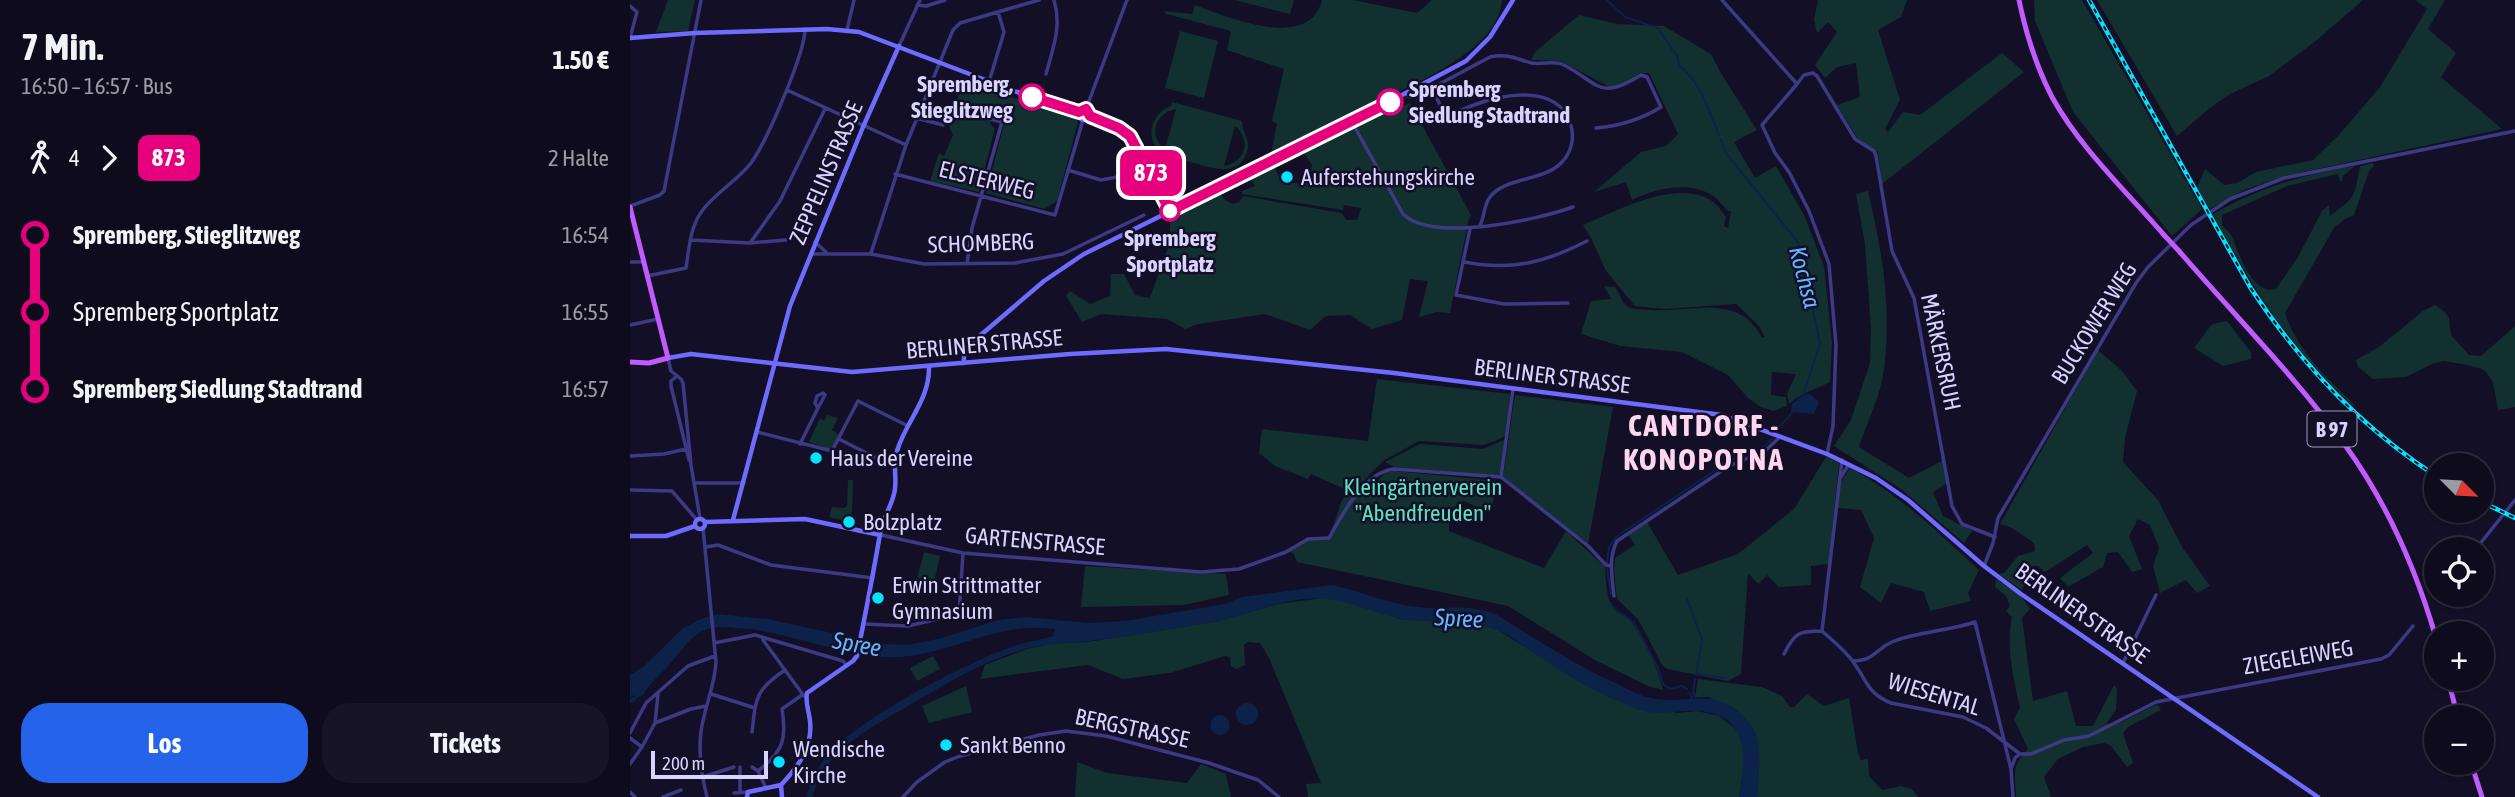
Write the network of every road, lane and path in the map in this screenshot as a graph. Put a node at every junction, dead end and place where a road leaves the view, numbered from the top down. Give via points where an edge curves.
1 (701, 0) edge
2 (854, 0) edge
3 (920, 0) edge
4 (945, 0) edge
5 (1040, 0) edge
6 (1054, 0) edge
7 (1127, 0) edge
8 (1513, 0) edge
9 (1722, 0) edge
10 (2019, 0) edge
11 (917, 5) junction
12 (630, 6) edge
13 (998, 12) junction
14 (806, 29) junction
15 (847, 30) junction
16 (695, 33) junction
17 (630, 38) edge
18 (899, 46) junction
19 (938, 63) junction
20 (1046, 74) dead end
21 (989, 82) junction
22 (1797, 84) junction
23 (1433, 88) junction
24 (787, 90) junction
25 (1406, 93) junction
26 (825, 109) junction
27 (1086, 109) junction
28 (1079, 112) junction
29 (1090, 116) junction
30 (916, 118) junction
31 (986, 118) dead end
32 (1083, 120) junction
33 (1352, 121) junction
34 (943, 125) dead end
35 (863, 127) junction
36 (1596, 128) dead end
37 (2515, 131) edge
38 (2509, 132) junction
39 (2515, 137) edge
40 (906, 145) junction
41 (1068, 170) junction
42 (1150, 171) junction
43 (895, 174) junction
44 (981, 196) junction
45 (630, 206) edge
46 (1573, 207) dead end
47 (1170, 211) junction
48 (1144, 215) dead end
49 (1479, 227) junction
50 (1470, 229) junction
51 (691, 240) junction
52 (786, 240) dead end
53 (1587, 241) dead end
54 (815, 242) junction
55 (750, 243) junction
56 (826, 252) junction
57 (811, 254) junction
58 (871, 254) junction
59 (630, 262) edge
60 (644, 262) junction
61 (1464, 262) junction
62 (967, 264) junction
63 (647, 276) junction
64 (1568, 303) dead end
65 (658, 319) junction
66 (630, 325) edge
67 (668, 358) junction
68 (630, 362) edge
69 (964, 363) junction
70 (776, 364) junction
71 (929, 366) junction
72 (677, 376) junction
73 (1513, 389) junction
74 (818, 408) dead end
75 (908, 426) junction
76 (757, 432) junction
77 (1781, 436) junction
78 (839, 439) junction
79 (800, 444) junction
80 (686, 449) junction
81 (1827, 454) junction
82 (630, 456) edge
83 (1842, 460) junction
84 (691, 461) junction
85 (894, 464) junction
86 (1849, 464) junction
87 (1501, 477) junction
88 (1839, 479) junction
89 (694, 483) junction
90 (744, 484) junction
91 (630, 490) edge
92 (2515, 500) edge
93 (733, 520) junction
94 (699, 522) junction
95 (703, 528) joint
96 (880, 535) junction
97 (1994, 537) junction
98 (2485, 537) edge
99 (630, 538) edge
100 (706, 547) junction
101 (963, 553) junction
102 (1611, 566) junction
103 (1984, 566) junction
104 (873, 578) junction
105 (1614, 596) dead end
106 (2156, 596) dead end
107 (2431, 621) edge
108 (864, 624) junction
109 (2413, 626) dead end
110 (1822, 631) junction
111 (762, 638) junction
112 (714, 643) junction
113 (1784, 654) dead end
114 (715, 656) junction
115 (1853, 661) junction
116 (2123, 663) junction
117 (847, 666) junction
118 (785, 670) junction
119 (658, 692) junction
120 (711, 694) junction
121 (804, 696) junction
122 (2177, 699) junction
123 (706, 706) junction
124 (755, 708) junction
125 (655, 723) junction
126 (752, 732) dead end
127 (630, 735) edge
128 (2004, 742) junction
129 (642, 747) junction
130 (2020, 754) junction
131 (630, 764) edge
132 (734, 767) dead end
133 (740, 767) dead end
134 (752, 767) dead end
135 (2011, 769) junction
136 (758, 771) junction
137 (2475, 775) edge
138 (702, 778) junction
139 (781, 785) junction
140 (766, 789) junction
141 (681, 790) dead end
142 (630, 792) edge
143 (748, 794) edge
144 (635, 797) edge
145 (663, 797) edge
146 (707, 797) edge
147 (782, 797) edge
148 (903, 797) edge
149 (1279, 797) edge
150 (2013, 797) edge
151 (2318, 797) edge
152 (2482, 797) edge

1 - 16 street
2 - 15 street
3 - 11 street, ZEPPELINSTRASSE
4 - 11 street
5 - 13 street
6 - 20 street via 1058,29
7 - 27 street
8 - 25 street via 1481,49
9 - 22 street
10 - 107 main road, B 97, bridge via 2044,81 2061,113 2351,454 2395,528
11 - 18 street, ZEPPELINSTRASSE
12 - 17 street via 637,12
13 - 19 street via 956,26
13 - 21 street via 1004,32
14 - 15 street
14 - 16 street
14 - 24 street
15 - 18 street
16 - 17 street
16 - 45 street via 664,191
18 - 19 street
18 - 35 street, ZEPPELINSTRASSE
19 - 21 street
19 - 30 street
21 - 28 street
22 - 81 street via 1762,125 1809,211 1829,264 1836,345 1833,426
22 - 97 street, MÄRKERSRUH via 1808,73 1817,76 1855,139 1874,151 1892,251 1914,298 1952,506 1962,524
23 - 25 street via 1414,97
23 - 36 street via 1490,57 1507,55 1532,63 1558,63 1603,89 1618,88 1641,75 1647,77 1661,107 1634,120
23 - 49 street via 1448,114 1492,100 1529,96 1552,101 1570,121 1572,142 1564,160 1546,173 1495,191
24 - 26 street
24 - 51 street via 758,152 702,211
25 - 33 street
26 - 35 street
26 - 55 street via 780,201
27 - 28 street
27 - 29 street
28 - 32 street
29 - 32 street
29 - 42 street via 1126,132
30 - 34 street
30 - 40 street
31 - 44 street via 1002,122
32 - 41 street, ELSTERWEG
33 - 47 street
33 - 50 street via 1409,219
35 - 40 street
35 - 54 street, ZEPPELINSTRASSE
37 - 38 street, BUCKOWER WEG
38 - 39 street
38 - 97 street, BUCKOWER WEG via 2284,178 2230,199 2192,225 2136,284 1998,517
40 - 43 street
41 - 42 street via 1101,180
41 - 44 street, ELSTERWEG via 1055,215
42 - 47 street
43 - 44 street, ELSTERWEG
43 - 58 street
44 - 62 street
45 - 60 main road
46 - 49 street
47 - 69 street via 1061,268 969,345
48 - 62 street, SCHOMBERG via 1063,254 1015,263
49 - 50 street
50 - 61 street
51 - 55 street
51 - 63 street via 686,268
52 - 55 street
53 - 61 street via 1527,265
54 - 56 street
54 - 57 street, ZEPPELINSTRASSE
56 - 57 street, SCHOMBERG
56 - 58 street, SCHOMBERG
57 - 70 street, ZEPPELINSTRASSE via 790,306
58 - 62 street, SCHOMBERG via 924,264
59 - 60 street
60 - 63 main road
61 - 64 street via 1456,295 1504,304
63 - 65 main road
65 - 66 street
65 - 67 main road
67 - 68 main road
67 - 70 street, BERLINER STRASSE via 691,354
67 - 72 street
69 - 71 street, BERLINER STRASSE
69 - 73 street, BERLINER STRASSE via 1166,349
70 - 71 street, BERLINER STRASSE via 852,372
70 - 76 street, ZEPPELINSTRASSE
71 - 75 street via 925,395
72 - 80 street via 671,386
72 - 84 street via 683,383
73 - 77 street, BERLINER STRASSE via 1722,415
73 - 87 street
74 - 79 street
75 - 78 street via 858,401
75 - 85 street
76 - 79 street
76 - 90 street, ZEPPELINSTRASSE
77 - 81 street, BERLINER STRASSE
77 - 102 street via 1621,538 1613,549
78 - 79 street via 832,451
78 - 85 street
80 - 82 street
80 - 84 street
81 - 83 street, BERLINER STRASSE
83 - 86 street, BERLINER STRASSE
83 - 88 street
84 - 89 street
85 - 96 street via 894,493
86 - 88 street
86 - 103 street, BERLINER STRASSE via 1908,500
87 - 101 street, GARTENSTRASSE via 1385,470 1347,504 1329,538 1308,540 1239,569 1201,572
87 - 102 street
88 - 110 street
89 - 90 street
89 - 94 street
90 - 93 street, ZEPPELINSTRASSE
91 - 94 street via 672,491
92 - 98 street
93 - 94 street, GARTENSTRASSE
93 - 96 street, GARTENSTRASSE via 805,519
94 - 95 street
94 - 99 street, GARTENSTRASSE via 666,536
95 - 100 street
96 - 101 street, GARTENSTRASSE
96 - 104 street
97 - 103 street, BUCKOWER WEG
100 - 104 street via 718,545 771,565
100 - 112 street
101 - 108 street via 959,614 908,626
102 - 105 street
103 - 116 street, BERLINER STRASSE
104 - 108 street
106 - 116 street
108 - 117 street via 857,656
109 - 122 street, ZIEGELEIWEG via 2381,659
110 - 113 street via 1802,631
110 - 115 street, WIESENTAL
111 - 112 street via 755,635
111 - 117 street
111 - 118 street
112 - 114 street
114 - 119 street via 688,666
114 - 120 street
115 - 128 street, WIESENTAL via 1881,699 1963,717
115 - 128 street via 1868,660 1898,640 1975,622
116 - 122 street, BERLINER STRASSE
117 - 121 street
118 - 121 street
118 - 124 street via 766,682
119 - 125 street
119 - 127 street via 646,703
120 - 123 street
120 - 124 street
121 - 136 street via 782,709 785,736 771,761
121 - 139 street via 811,723 809,744
122 - 130 street, ZIEGELEIWEG via 2156,702 2089,736
122 - 151 street, BERLINER STRASSE
123 - 125 street
123 - 138 street
124 - 126 street
125 - 129 street
127 - 129 street
128 - 130 street, WIESENTAL
128 - 135 street
129 - 131 street
130 - 135 street
132 - 138 street
133 - 143 street via 737,792
134 - 136 street
135 - 150 street
136 - 140 street
137 - 152 main road
138 - 146 street
139 - 140 street
139 - 147 street
140 - 143 street
141 - 145 street
142 - 144 street
148 - 149 street, BERGSTRASSE via 917,782 960,756 1066,731 1106,736 1209,763 1258,779

